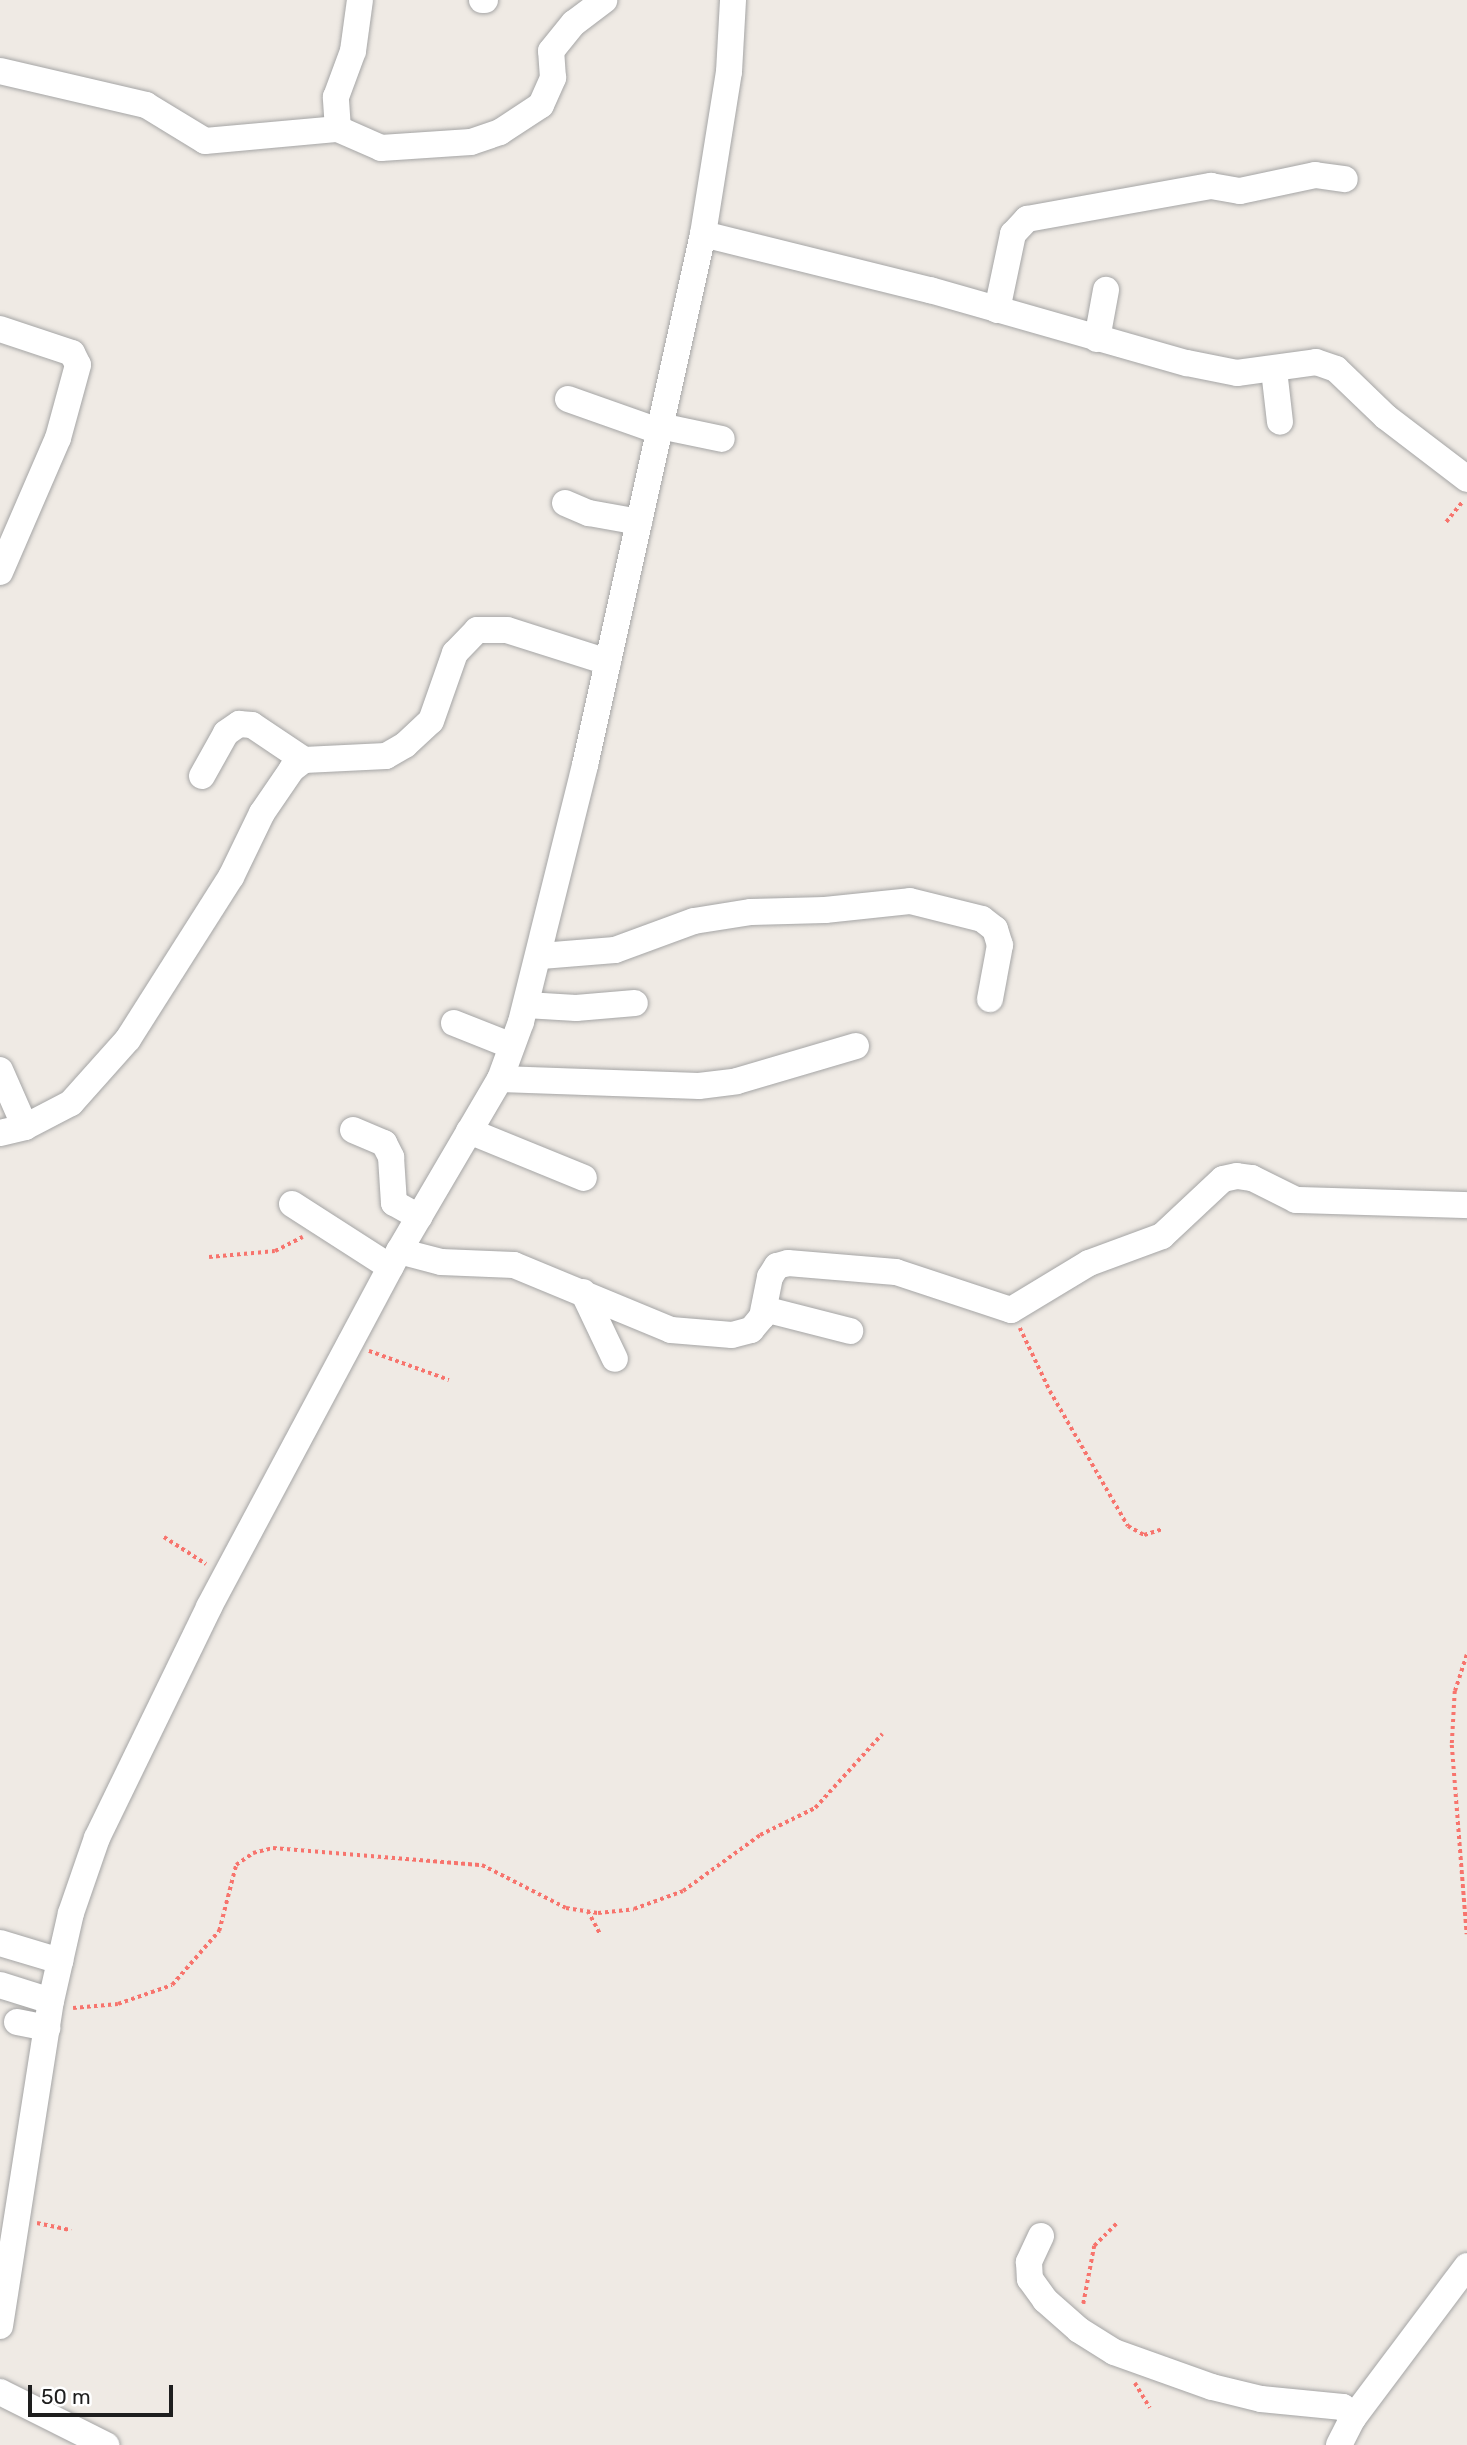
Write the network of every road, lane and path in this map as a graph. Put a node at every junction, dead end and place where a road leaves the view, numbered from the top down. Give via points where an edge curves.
1 (360, 0) edge
2 (733, 0) edge
3 (594, 2) edge
4 (0, 71) edge
5 (338, 129) junction
6 (1345, 179) dead end
7 (703, 233) junction
8 (1106, 290) dead end
9 (997, 310) junction
10 (0, 329) edge
11 (1097, 339) junction
12 (1274, 370) junction
13 (568, 399) dead end
14 (1280, 422) dead end
15 (660, 429) junction
16 (722, 439) dead end
17 (1467, 479) edge
18 (1467, 497) edge
19 (565, 503) dead end
20 (639, 522) junction
21 (1446, 522) dead end
22 (0, 572) edge
23 (608, 662) junction
24 (304, 760) junction
25 (202, 776) dead end
26 (541, 956) junction
27 (990, 999) dead end
28 (635, 1003) dead end
29 (526, 1005) junction
30 (454, 1023) dead end
31 (512, 1046) junction
32 (856, 1046) dead end
33 (0, 1070) edge
34 (500, 1079) junction
35 (13, 1130) edge
36 (353, 1130) dead end
37 (469, 1131) junction
38 (584, 1178) dead end
39 (292, 1204) dead end
40 (1467, 1205) edge
41 (419, 1217) junction
42 (321, 1223) junction
43 (209, 1257) dead end
44 (395, 1259) junction
45 (583, 1292) junction
46 (764, 1308) junction
47 (1011, 1310) junction
48 (850, 1331) dead end
49 (352, 1341) junction
50 (615, 1359) dead end
51 (449, 1380) dead end
52 (1163, 1529) dead end
53 (164, 1537) dead end
54 (225, 1576) junction
55 (1467, 1655) edge
56 (881, 1734) dead end
57 (588, 1911) junction
58 (1467, 1934) edge
59 (601, 1935) dead end
60 (0, 1943) edge
61 (60, 1961) junction
62 (0, 1985) edge
63 (49, 2012) junction
64 (17, 2022) dead end
65 (18, 2219) junction
66 (1118, 2222) dead end
67 (72, 2230) dead end
68 (1041, 2236) dead end
69 (1467, 2266) edge
70 (0, 2326) edge
71 (1079, 2330) junction
72 (0, 2392) edge
73 (1353, 2418) junction
74 (106, 2445) edge
75 (1339, 2445) edge

1 - 5 street via 353,51 336,97
2 - 7 street via 729,72
3 - 5 street via 551,51 554,78 541,105 500,132 471,142 394,149
4 - 5 street via 146,105 205,141
6 - 9 street via 1315,175 1240,191 1211,186 1027,219 1013,234
7 - 9 street
7 - 15 street
8 - 11 street
9 - 11 street
10 - 22 street via 72,353 78,365 58,438
11 - 12 street via 1237,373
12 - 14 street
12 - 17 street via 1316,362 1336,369 1386,418
13 - 15 street
15 - 16 street
15 - 20 street
18 - 21 path
19 - 20 street via 589,513
20 - 23 street
23 - 24 street via 507,630 477,630 455,653 431,721 405,745 386,756 366,759
23 - 26 street
24 - 25 street via 252,725 239,724 226,733
24 - 35 street via 283,779 232,877 128,1039 71,1103
26 - 27 street via 615,950 694,921 751,912 837,910 911,901 982,919 995,929 1000,945
26 - 29 street
28 - 29 street via 576,1008
29 - 31 street
30 - 31 street
31 - 34 street
32 - 34 street via 737,1081 699,1086
33 - 35 street
34 - 37 street
36 - 41 street via 384,1143 391,1157 394,1203
37 - 38 street
37 - 41 street
39 - 42 street
40 - 47 street via 1296,1200 1252,1178 1223,1179 1162,1236 1089,1263
41 - 44 street
42 - 43 path via 275,1251
42 - 44 street
44 - 45 street via 514,1265
44 - 49 street
45 - 46 street via 671,1331 705,1336 751,1330
45 - 50 street
46 - 47 street via 770,1277 777,1266 788,1263 896,1272
46 - 48 street
47 - 52 path via 1050,1391 1128,1526 1144,1535
49 - 51 path via 387,1361
49 - 54 street
53 - 54 path
54 - 61 street via 97,1839
55 - 58 path via 1455,1691 1452,1745
56 - 57 path via 816,1808 760,1835 683,1891 634,1909
57 - 59 path
57 - 63 path via 566,1908 482,1865 273,1848 241,1857 219,1931 172,1985 118,2004
60 - 61 street
61 - 63 street
62 - 63 street
63 - 64 street
63 - 65 street
65 - 67 path
65 - 70 street
66 - 71 path via 1094,2246
68 - 71 street via 1029,2262 1030,2278 1045,2300
69 - 73 street
71 - 73 street via 1114,2352 1212,2387 1261,2399 1335,2405
72 - 74 street
73 - 75 street

